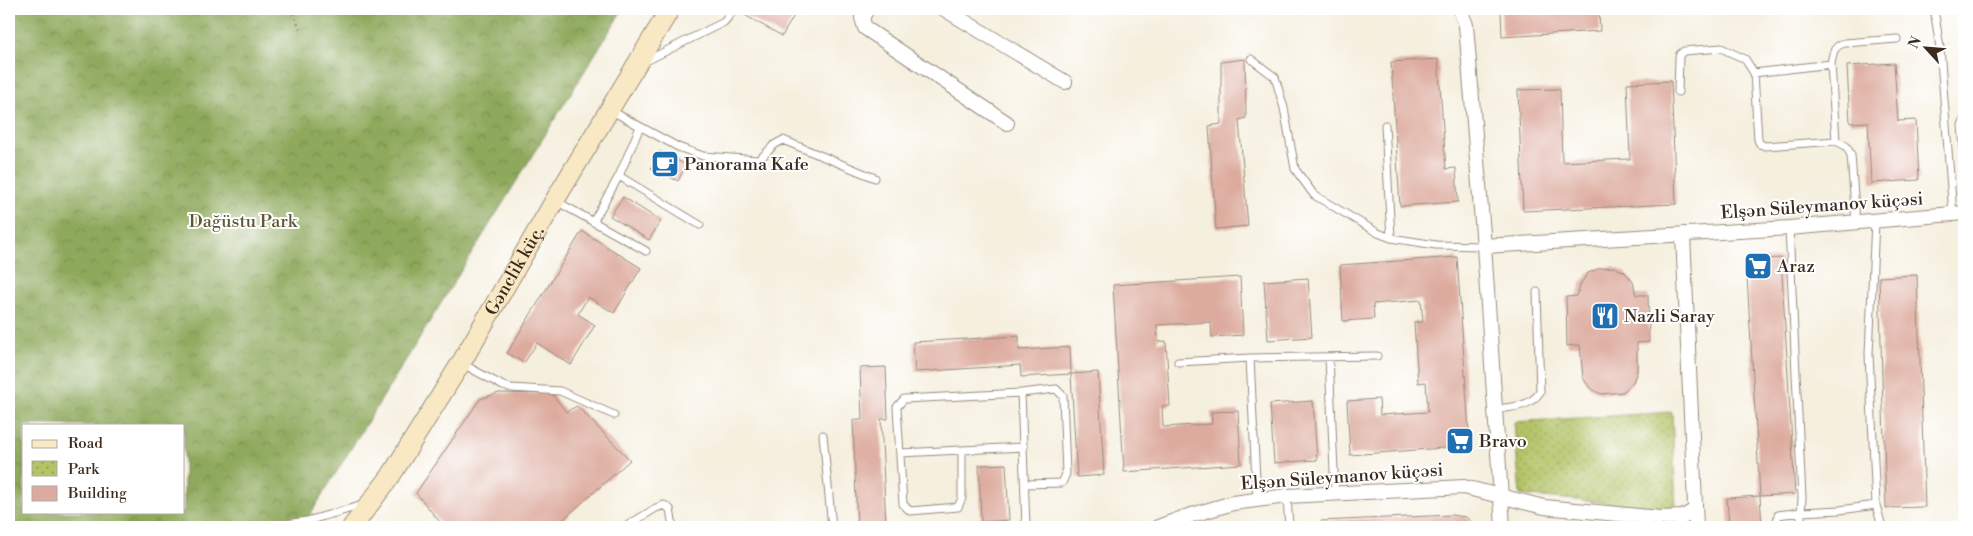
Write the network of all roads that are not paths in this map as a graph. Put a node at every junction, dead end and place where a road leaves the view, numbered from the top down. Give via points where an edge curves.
1 (670, 9) edge
2 (735, 9) edge
3 (868, 9) edge
4 (944, 9) edge
5 (1460, 9) edge
6 (1934, 9) edge
7 (1897, 39) dead end
8 (1251, 59) dead end
9 (1831, 64) junction
10 (635, 67) junction
11 (1754, 73) junction
12 (1065, 82) dead end
13 (1678, 92) dead end
14 (610, 110) junction
15 (1964, 120) edge
16 (1007, 123) dead end
17 (1385, 125) dead end
18 (640, 127) junction
19 (1836, 141) junction
20 (1964, 149) edge
21 (619, 176) junction
22 (875, 178) dead end
23 (556, 200) junction
24 (1959, 214) edge
25 (1875, 221) junction
26 (594, 222) junction
27 (1856, 223) junction
28 (700, 225) dead end
29 (1789, 228) junction
30 (1682, 234) junction
31 (1391, 238) junction
32 (1484, 246) junction
33 (646, 251) dead end
34 (1537, 292) dead end
35 (1378, 356) dead end
36 (1329, 357) junction
37 (1250, 358) junction
38 (1178, 362) dead end
39 (461, 363) junction
40 (1021, 392) junction
41 (1496, 409) junction
42 (614, 415) dead end
43 (823, 435) dead end
44 (1024, 447) junction
45 (962, 450) junction
46 (900, 453) junction
47 (1025, 484) junction
48 (1335, 494) junction
49 (1287, 496) junction
50 (1501, 496) junction
51 (1257, 500) junction
52 (371, 503) junction
53 (1876, 505) junction
54 (1695, 510) junction
55 (1801, 512) junction
56 (266, 527) edge
57 (352, 527) edge
58 (625, 527) edge
59 (673, 527) edge
60 (832, 527) edge
61 (1026, 527) edge
62 (1158, 527) edge
63 (1289, 527) edge
64 (1503, 527) edge
65 (1696, 527) edge
66 (1776, 527) edge
67 (1801, 527) edge
68 (1882, 527) edge

1 - 10 main road, Gənclik küç.
2 - 10 lane via 724,22
3 - 16 street via 862,18 865,28
4 - 12 street
5 - 32 street via 1466,25
6 - 24 lane
7 - 9 lane via 1838,45
8 - 31 lane via 1275,77 1295,169 1314,195
9 - 11 lane
9 - 19 lane
10 - 14 main road, Gənclik küç.
11 - 13 lane via 1745,59 1721,48 1684,51 1679,57
11 - 19 lane via 1760,144
14 - 18 lane
14 - 23 main road, Gənclik küç.
15 - 20 lane
17 - 31 lane
18 - 21 lane
18 - 22 lane via 703,156 759,160 783,140
19 - 27 lane via 1846,146 1851,155
21 - 26 lane
21 - 28 lane
23 - 26 lane
23 - 39 main road, Gənclik küç.
24 - 25 street, Elşən Süleymanov küçəsi
25 - 27 street, Elşən Süleymanov küçəsi
25 - 53 lane via 1870,354
26 - 33 lane
27 - 29 street, Elşən Süleymanov küçəsi
29 - 30 street, Elşən Süleymanov küçəsi
29 - 55 lane
30 - 32 street, Elşən Süleymanov küçəsi
30 - 54 street
31 - 32 lane
32 - 41 street
34 - 41 lane via 1540,392 1534,400 1523,405
35 - 36 lane
36 - 37 lane
36 - 48 lane
37 - 38 lane
37 - 51 lane
39 - 42 lane via 503,386 560,391
39 - 52 main road, Gənclik küç.
40 - 44 lane
40 - 46 lane via 904,399 897,407
40 - 47 lane via 1056,389 1063,396 1066,474 1062,483
41 - 50 street
43 - 60 lane
44 - 45 lane
44 - 47 lane
45 - 46 lane
45 - 46 lane via 962,498 958,507 910,511 903,504
47 - 61 lane
48 - 49 street, Elşən Süleymanov küçəsi
48 - 50 street, Elşən Süleymanov küçəsi via 1464,487
49 - 51 street, Elşən Süleymanov küçəsi
49 - 63 lane
50 - 54 street, Elşən Süleymanov küçəsi via 1544,507 1660,518 1683,517
50 - 64 street
51 - 62 street, Elşən Süleymanov küçəsi via 1233,503
52 - 56 lane via 314,519
52 - 57 main road, Gənclik küç.
53 - 55 lane
53 - 68 lane
54 - 65 street
55 - 66 lane via 1778,515
55 - 67 lane
58 - 59 lane via 664,505 670,508

